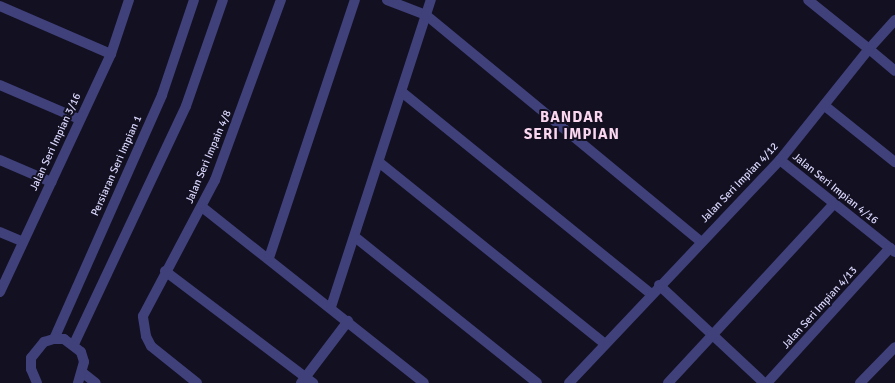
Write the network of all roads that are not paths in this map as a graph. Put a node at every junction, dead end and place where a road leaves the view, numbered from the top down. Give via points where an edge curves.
1 (129, 0) edge
2 (194, 0) edge
3 (223, 0) edge
4 (281, 0) edge
5 (355, 0) edge
6 (387, 0) edge
7 (432, 0) edge
8 (808, 0) edge
9 (0, 6) edge
10 (426, 15) junction
11 (895, 20) edge
12 (868, 49) junction
13 (111, 54) junction
14 (895, 71) edge
15 (0, 85) edge
16 (403, 93) junction
17 (825, 106) junction
18 (79, 119) junction
19 (0, 160) edge
20 (780, 160) junction
21 (895, 162) edge
22 (380, 163) junction
23 (51, 182) junction
24 (834, 204) junction
25 (202, 207) junction
26 (0, 232) edge
27 (354, 237) junction
28 (700, 241) junction
29 (22, 242) junction
30 (892, 250) edge
31 (269, 258) junction
32 (165, 271) junction
33 (659, 286) junction
34 (0, 292) edge
35 (651, 294) junction
36 (331, 306) junction
37 (348, 321) junction
38 (713, 335) junction
39 (54, 338) junction
40 (74, 344) junction
41 (605, 344) junction
42 (895, 348) edge
43 (83, 373) junction
44 (306, 381) edge
45 (33, 382) edge
46 (78, 383) edge
47 (96, 383) edge
48 (197, 383) edge
49 (424, 383) edge
50 (537, 383) edge
51 (569, 383) edge
52 (668, 383) edge
53 (766, 383) edge
54 (860, 383) edge

1 - 13 street, Jalan Seri Impian 3/16
2 - 39 street, Persiaran Seri Impian 1 via 162,95
3 - 40 street via 186,106
4 - 25 street, Jalan Seri Impain 4/8 via 237,125
5 - 31 street
6 - 10 street
7 - 10 street
8 - 12 street
9 - 13 street
10 - 16 street
10 - 28 street
11 - 12 street, Jalan Seri Impian 4/12
12 - 14 street
12 - 17 street, Jalan Seri Impian 4/12
13 - 18 street, Jalan Seri Impian 3/16
15 - 18 street
16 - 22 street
16 - 35 street
17 - 20 street, Jalan Seri Impian 4/12
17 - 21 street
18 - 23 street, Jalan Seri Impian 3/16
19 - 23 street
20 - 24 street, Jalan Seri Impian 4/16
20 - 28 street, Jalan Seri Impian 4/12
22 - 27 street
22 - 41 street
23 - 29 street, Jalan Seri Impian 3/16
24 - 30 street, Jalan Seri Impian 4/16
24 - 38 street
25 - 31 street
25 - 32 street, Jalan Seri Impain 4/8
26 - 29 street
27 - 36 street
27 - 50 street
28 - 33 street, Jalan Seri Impian 4/12
29 - 34 street, Jalan Seri Impian 3/16
30 - 53 street, Jalan Seri Impian 4/13
31 - 36 street
32 - 44 street
32 - 48 street, Jalan Seri Impain 4/8 via 143,316 146,336 152,346
33 - 35 street, Jalan Seri Impian 4/12
33 - 38 street
35 - 41 street, Jalan Seri Impian 4/12
36 - 37 street
37 - 44 street
37 - 49 street
38 - 52 street
38 - 53 street
39 - 40 street
39 - 45 street via 36,349 30,369
40 - 43 street via 84,362
41 - 51 street, Jalan Seri Impian 4/12
42 - 54 street
43 - 46 street
43 - 47 street

